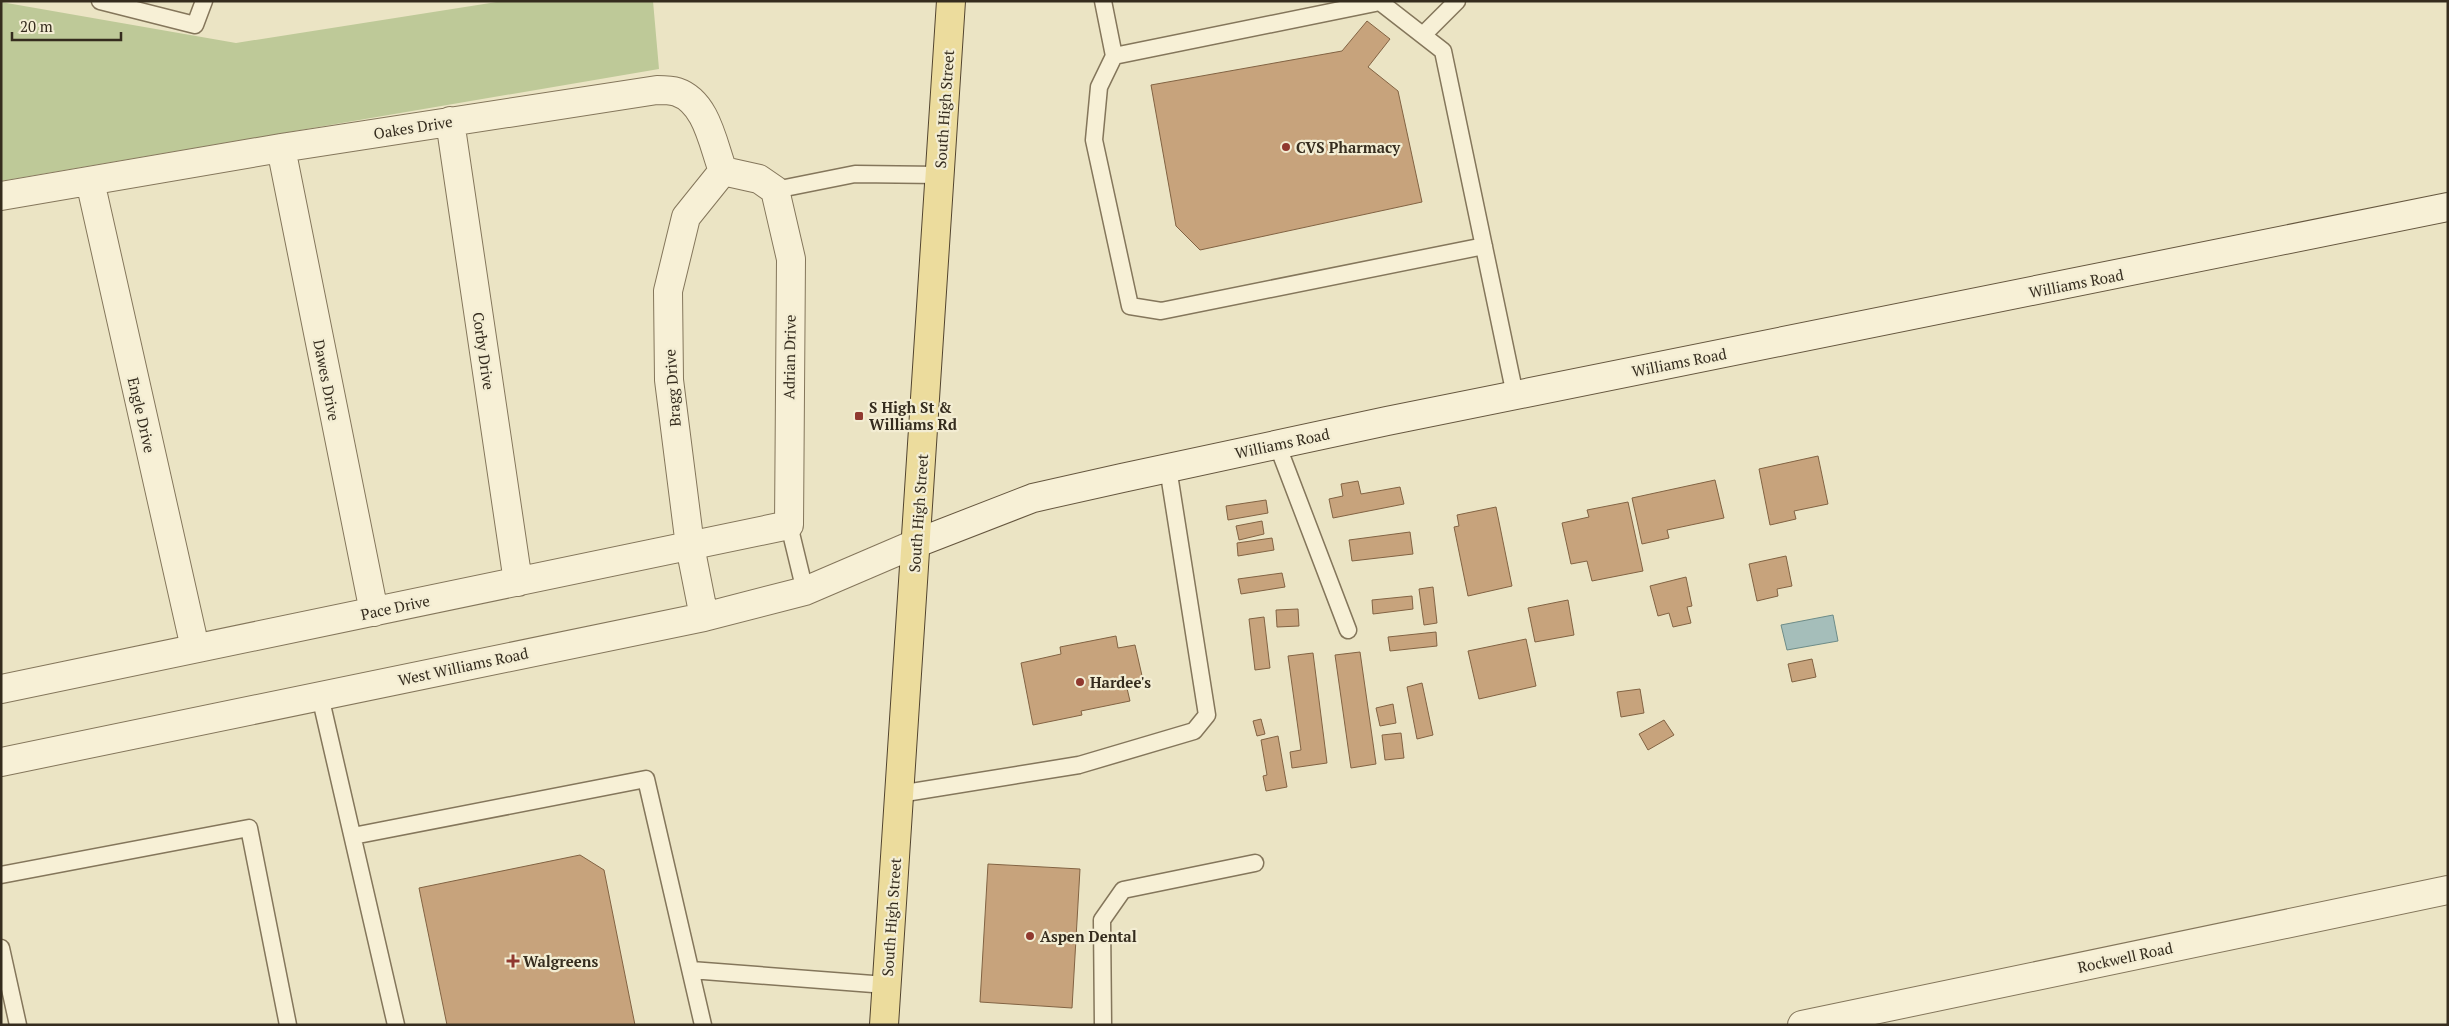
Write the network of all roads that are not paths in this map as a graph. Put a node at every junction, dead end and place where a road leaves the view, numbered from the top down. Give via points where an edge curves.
1 (100, 1) edge
2 (204, 1) edge
3 (951, 1) edge
4 (1103, 1) edge
5 (1457, 1) edge
6 (1380, 2) edge
7 (1423, 35) junction
8 (1114, 56) junction
9 (450, 121) junction
10 (281, 148) junction
11 (723, 171) junction
12 (940, 175) junction
13 (90, 181) junction
14 (775, 190) junction
15 (1, 196) edge
16 (2448, 207) edge
17 (1484, 246) junction
18 (1515, 395) junction
19 (1277, 444) junction
20 (1168, 468) junction
21 (789, 525) junction
22 (917, 543) junction
23 (690, 546) junction
24 (518, 582) junction
25 (805, 591) junction
26 (374, 612) junction
27 (704, 616) junction
28 (1348, 630) dead end
29 (195, 648) junction
30 (1, 689) edge
31 (320, 696) junction
32 (1, 762) edge
33 (899, 794) junction
34 (352, 836) junction
35 (1255, 863) dead end
36 (1, 875) edge
37 (2448, 890) edge
38 (1, 948) edge
39 (691, 970) junction
40 (886, 985) junction
41 (18, 1025) edge
42 (288, 1025) edge
43 (396, 1025) edge
44 (702, 1025) edge
45 (884, 1025) edge
46 (1102, 1025) edge
47 (1802, 1025) edge

1 - 2 lane via 195,25
3 - 12 main road, South High Street
4 - 8 lane
5 - 7 lane
6 - 7 lane
6 - 8 lane
7 - 17 lane via 1443,51
8 - 17 lane via 1099,86 1094,140 1130,306 1161,310
9 - 10 street, Oakes Drive
9 - 11 street, Oakes Drive via 657,90 676,92 693,101 704,118
9 - 24 street, Corby Drive
10 - 13 street, Oakes Drive
10 - 26 street, Dawes Drive
11 - 14 street via 759,179
11 - 23 street, Bragg Drive via 686,217 668,291 669,380
12 - 14 lane via 855,174
12 - 22 main road, South High Street
13 - 15 street, Oakes Drive
13 - 29 street, Engle Drive
14 - 21 street, Adrian Drive via 791,259
16 - 18 street, Williams Road
17 - 18 lane
18 - 19 street, Williams Road
19 - 20 street, Williams Road
19 - 28 lane
20 - 22 street, Williams Road via 1032,498
20 - 33 lane via 1207,715 1194,731 1080,765
21 - 23 street, Pace Drive
21 - 25 lane
22 - 25 street, West Williams Road
22 - 33 main road, South High Street
23 - 24 street, Pace Drive
23 - 27 street, Bragg Drive
24 - 26 street, Pace Drive
25 - 27 street, West Williams Road
26 - 29 street, Pace Drive
27 - 31 street, West Williams Road
29 - 30 street, Pace Drive
31 - 32 street, West Williams Road
31 - 34 lane
33 - 40 main road, South High Street
34 - 39 lane via 646,779
34 - 43 lane
35 - 46 lane via 1123,890 1102,920
36 - 42 lane via 249,828
37 - 47 street, Rockwell Road
38 - 41 lane
39 - 40 lane
39 - 44 lane
40 - 45 main road, South High Street

